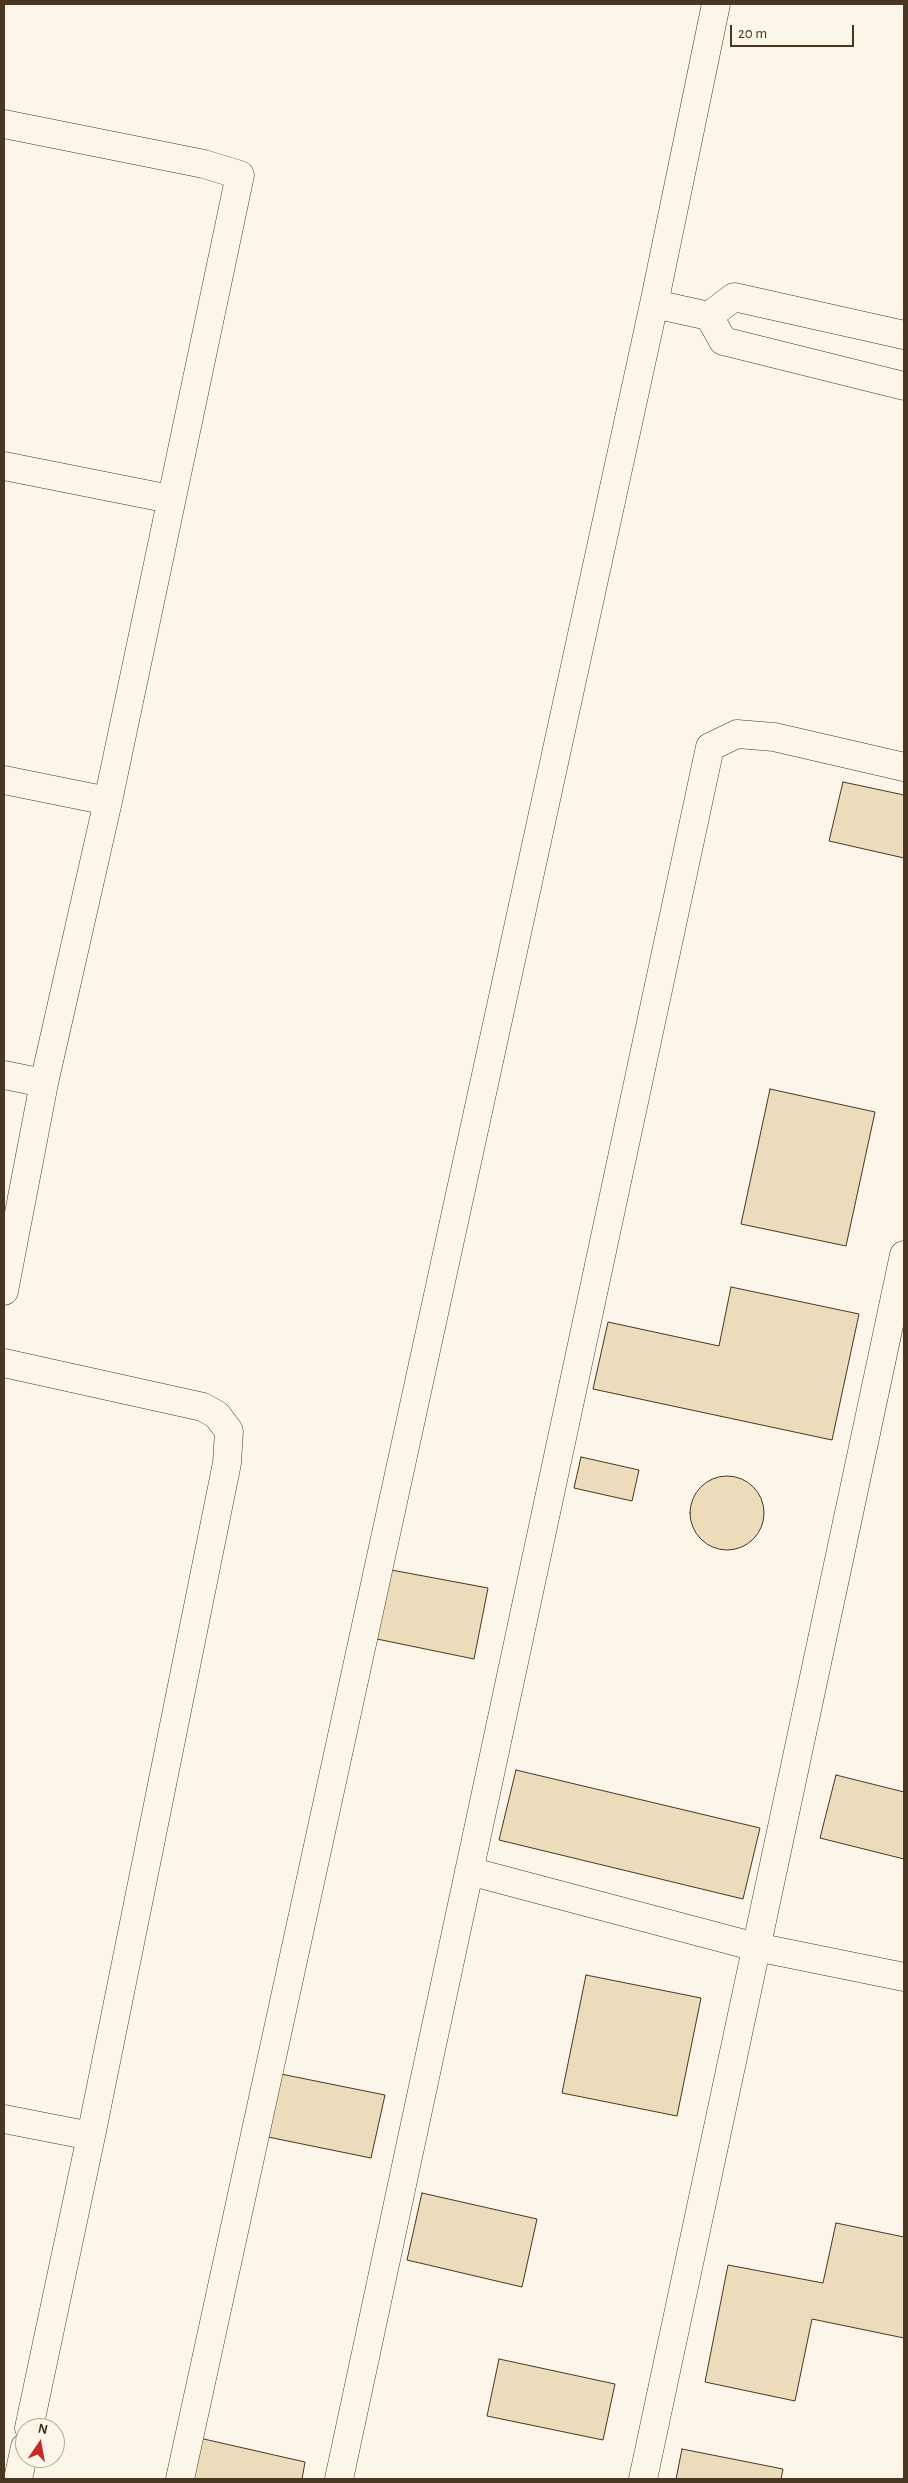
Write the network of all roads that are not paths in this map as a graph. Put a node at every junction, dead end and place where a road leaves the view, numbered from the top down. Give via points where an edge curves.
1 (716, 4) edge
2 (4, 124) edge
3 (654, 304) junction
4 (710, 316) junction
5 (904, 335) edge
6 (904, 386) edge
7 (4, 466) edge
8 (170, 499) junction
9 (904, 767) edge
10 (4, 780) edge
11 (108, 802) junction
12 (4, 1075) edge
13 (44, 1083) junction
14 (904, 1255) edge
15 (4, 1291) edge
16 (4, 1363) edge
17 (469, 1870) junction
18 (756, 1947) junction
19 (904, 1977) edge
20 (4, 2119) edge
21 (91, 2136) junction
22 (31, 2418) edge
23 (180, 2479) edge
24 (339, 2479) edge
25 (642, 2479) edge

1 - 3 street
2 - 8 street via 204,164 240,175
3 - 4 street
3 - 23 street
4 - 5 street via 734,297
4 - 6 street via 723,341
7 - 8 street
8 - 11 street
9 - 17 street via 774,737 737,734 710,747
10 - 11 street
11 - 13 street
12 - 13 street
13 - 15 street
14 - 18 street
16 - 21 street via 203,1407 217,1415 229,1430 227,1462
17 - 18 street
17 - 24 street
18 - 19 street
18 - 25 street
20 - 21 street
21 - 22 street

